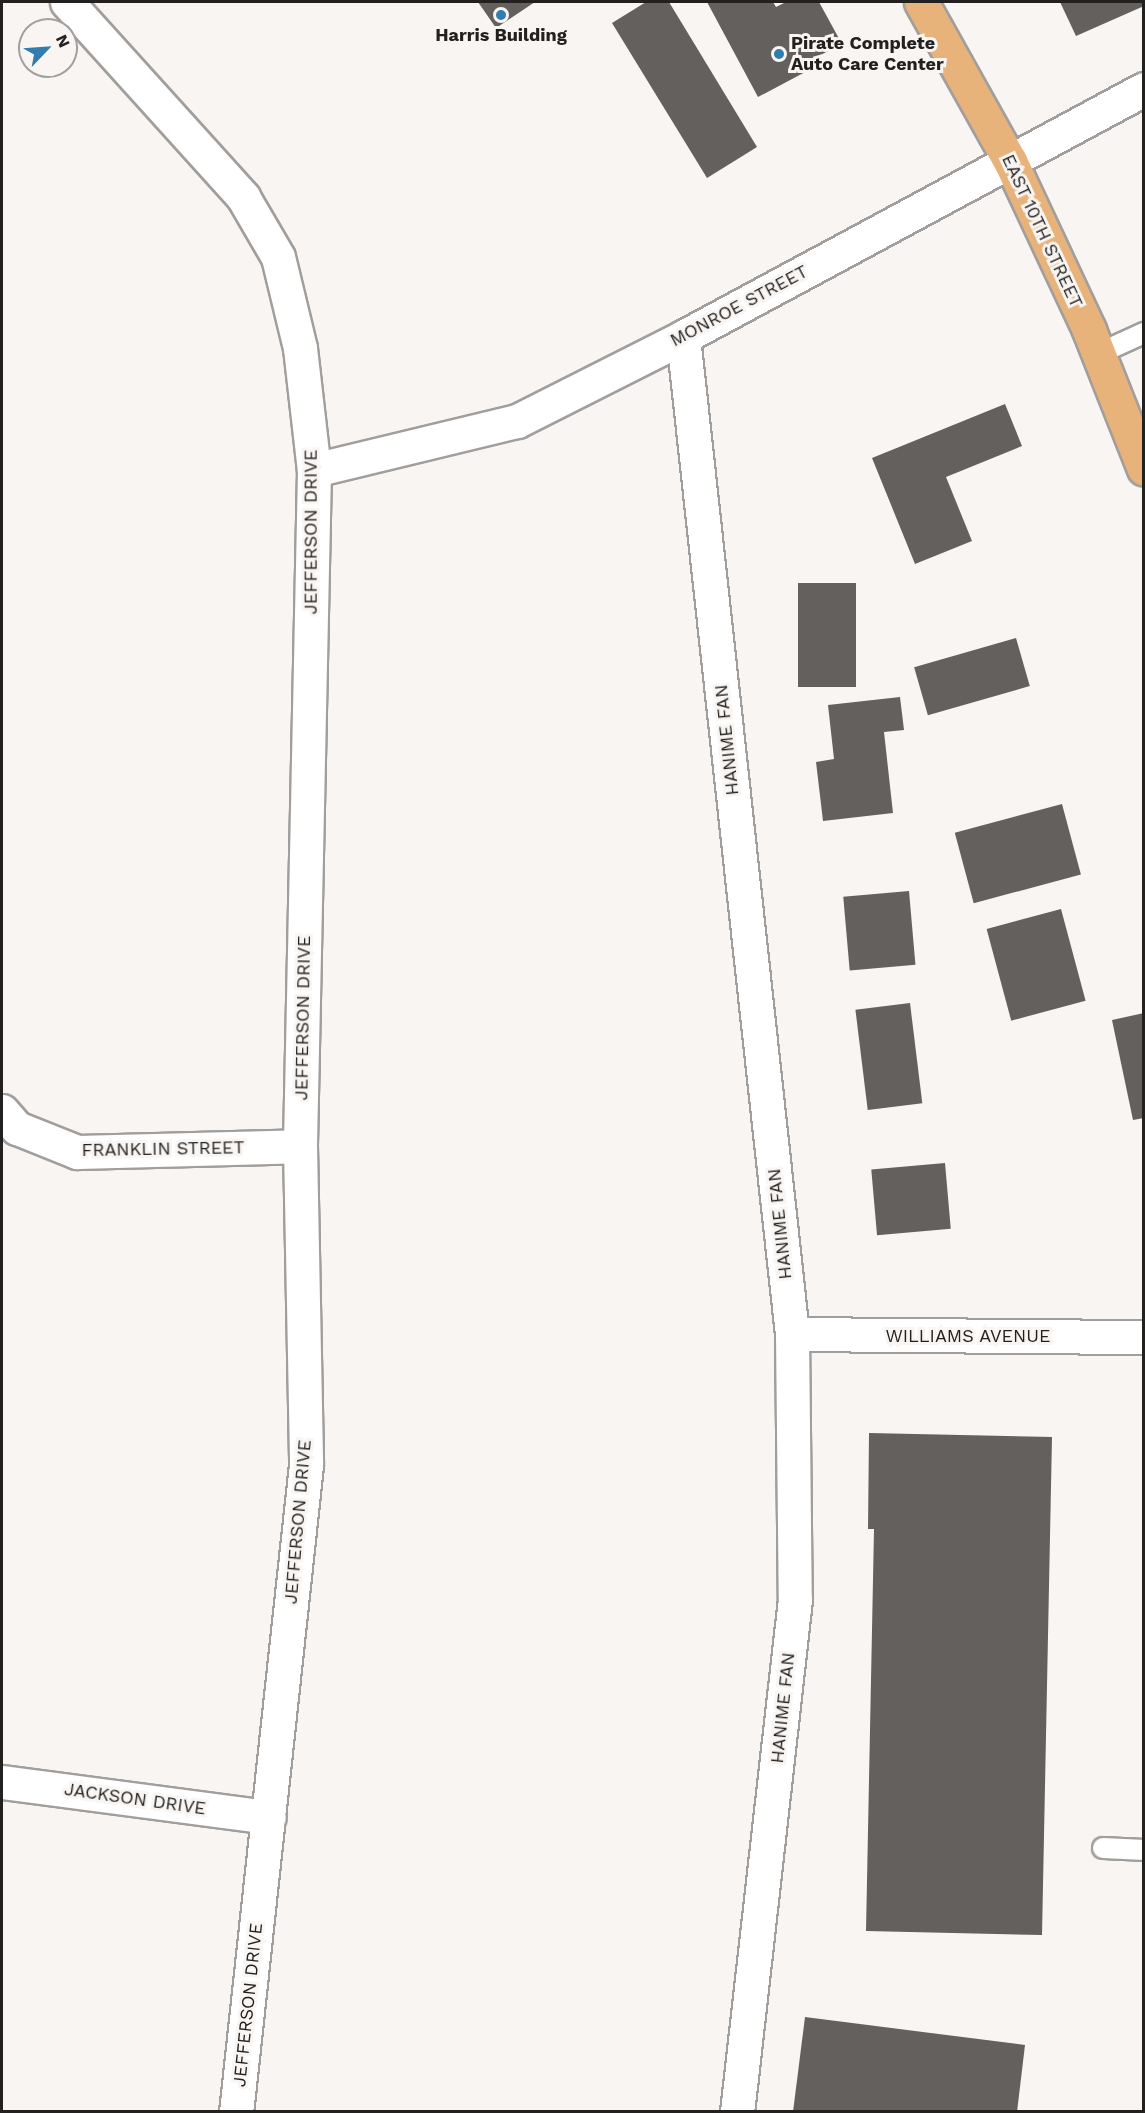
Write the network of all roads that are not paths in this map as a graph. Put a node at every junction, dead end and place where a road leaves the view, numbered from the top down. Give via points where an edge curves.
1 (67, 2) edge
2 (921, 2) edge
3 (1143, 88) edge
4 (1010, 161) junction
5 (1143, 333) edge
6 (683, 337) junction
7 (1098, 354) junction
8 (1143, 469) edge
9 (314, 470) junction
10 (2, 1111) edge
11 (300, 1146) junction
12 (792, 1334) junction
13 (1143, 1337) edge
14 (2, 1782) edge
15 (269, 1817) junction
16 (1103, 1848) dead end
17 (1143, 1850) edge
18 (236, 2112) edge
19 (737, 2112) edge

1 - 9 street, JEFFERSON DRIVE via 243,197 278,257 300,348
2 - 4 main road, EAST 10TH STREET
3 - 4 street, MONROE STREET
4 - 6 street, MONROE STREET
4 - 7 main road, EAST 10TH STREET
5 - 7 lane
6 - 9 street, MONROE STREET via 517,421
6 - 12 street, HANIME FAN
7 - 8 main road, EAST 10TH STREET
9 - 11 street, JEFFERSON DRIVE
10 - 11 street, FRANKLIN STREET via 17,1128 77,1152
11 - 15 street, JEFFERSON DRIVE via 306,1465
12 - 13 street, WILLIAMS AVENUE
12 - 19 street, HANIME FAN via 795,1599
14 - 15 street, JACKSON DRIVE
15 - 18 street, JEFFERSON DRIVE
16 - 17 lane

